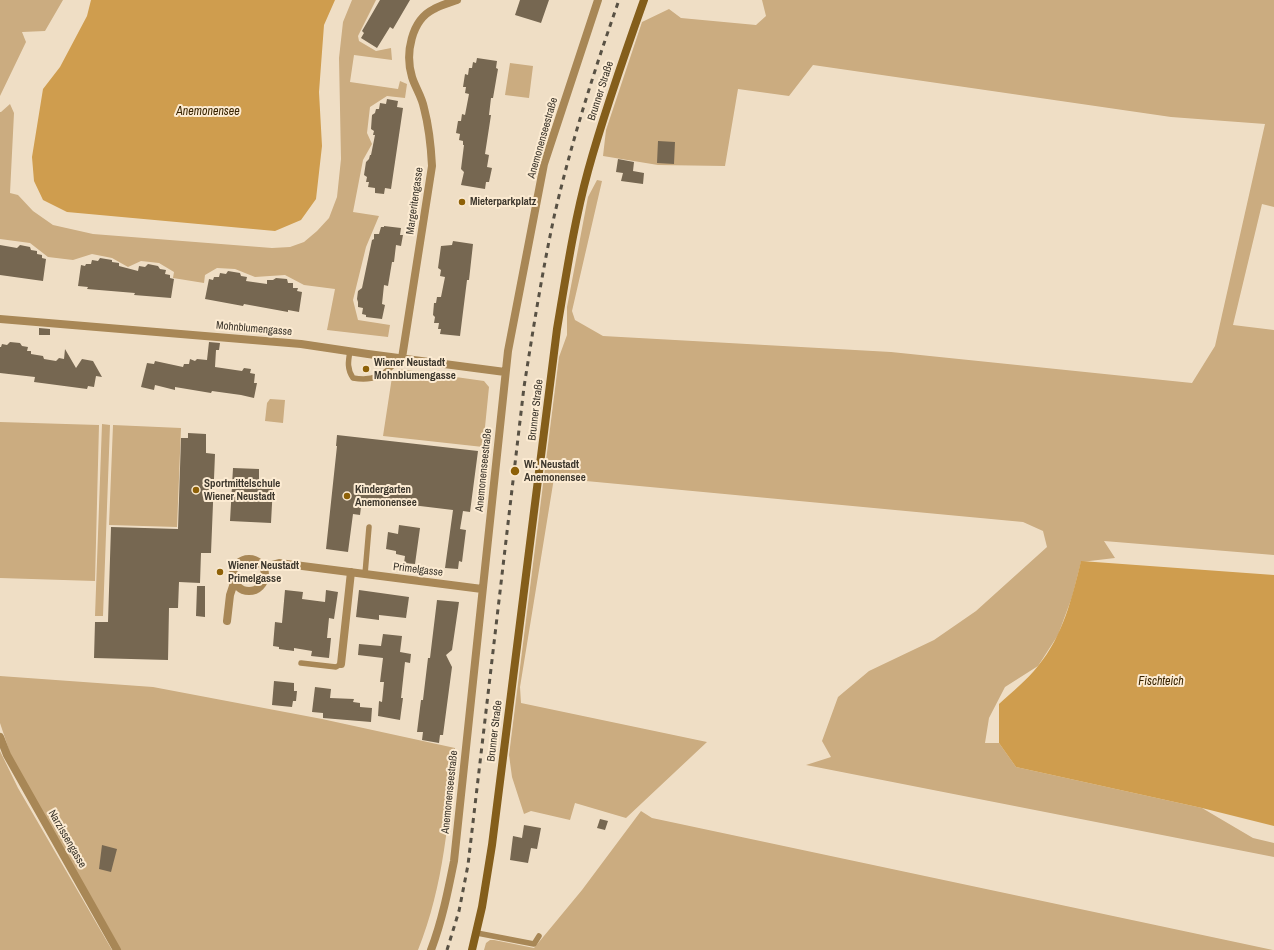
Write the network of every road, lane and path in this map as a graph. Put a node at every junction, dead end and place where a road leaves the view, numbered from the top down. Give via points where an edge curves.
1 (457, 0) edge
2 (598, 0) edge
3 (644, 0) edge
4 (0, 319) edge
5 (350, 351) junction
6 (402, 358) junction
7 (506, 372) junction
8 (369, 527) dead end
9 (264, 567) junction
10 (351, 572) junction
11 (365, 574) junction
12 (234, 583) junction
13 (482, 589) junction
14 (227, 621) dead end
15 (301, 663) dead end
16 (341, 664) joint
17 (0, 737) edge
18 (477, 933) junction
19 (539, 936) dead end
20 (117, 950) edge
21 (431, 950) edge
22 (472, 950) edge

1 - 6 street, Margeritengasse via 433,9 419,22 411,40 409,59 412,76 424,107 432,166
2 - 7 street, Anemonenseestraße via 544,164
3 - 18 main road, Brunner Straße via 605,114 588,172 571,247 557,329 492,845
4 - 5 street, Mohnblumengasse via 301,344
5 - 6 street, Mohnblumengasse
5 - 6 lane via 349,372 353,378 364,380 378,377
6 - 7 street, Mohnblumengasse
7 - 13 street, Anemonenseestraße
8 - 11 lane
9 - 10 street, Primelgasse via 279,563
9 - 12 street via 263,584 256,590 244,591
9 - 12 street via 258,561 249,558 241,560 234,566
10 - 11 street, Primelgasse
10 - 16 street
11 - 13 street, Primelgasse
12 - 14 street
13 - 21 street, Anemonenseestraße via 454,861 443,914
15 - 16 lane via 336,667
17 - 20 street, Narzissengasse via 7,755
18 - 19 lane via 534,944
18 - 22 main road, Brunner Straße

